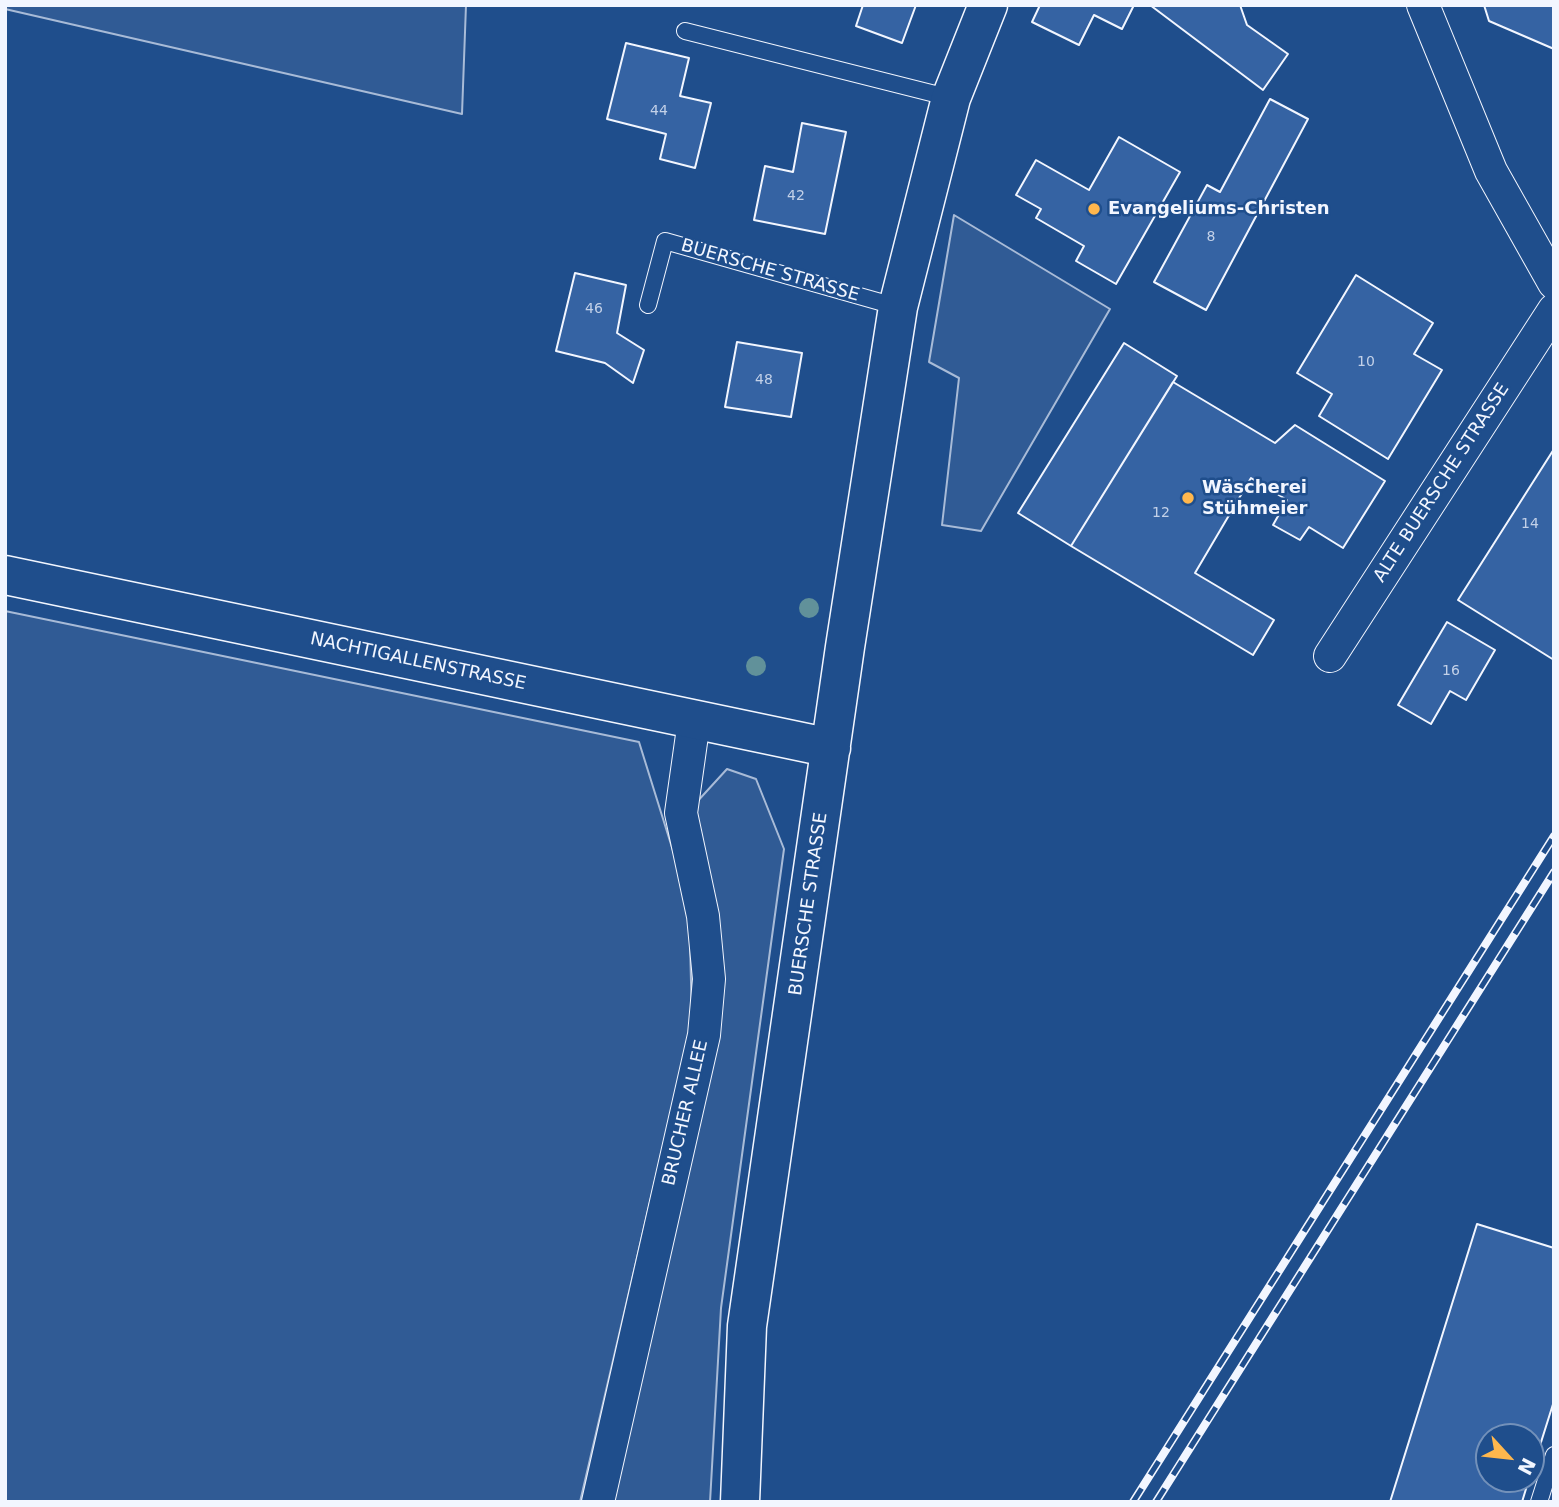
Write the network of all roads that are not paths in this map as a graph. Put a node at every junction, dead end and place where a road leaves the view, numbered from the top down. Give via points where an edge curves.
1 (988, 5) edge
2 (1423, 5) edge
3 (685, 31) dead end
4 (951, 98) junction
5 (1554, 283) edge
6 (648, 305) dead end
7 (898, 307) junction
8 (1554, 310) edge
9 (5, 575) edge
10 (1331, 656) dead end
11 (694, 721) junction
12 (831, 748) junction
13 (1554, 1455) edge
14 (598, 1502) edge
15 (740, 1502) edge
16 (1539, 1502) edge

1 - 4 main road, BUERSCHE STRASSE
2 - 5 street via 1491,171
3 - 4 lane
4 - 7 main road, BUERSCHE STRASSE
6 - 7 lane, BUERSCHE STRASSE via 665,242
7 - 12 main road, BUERSCHE STRASSE
8 - 10 street, ALTE BUERSCHE STRASSE
9 - 11 main road, NACHTIGALLENSTRASSE
11 - 12 main road, NACHTIGALLENSTRASSE
11 - 14 street, BRUCHER ALLEE via 681,813 703,916 709,979 704,1035
12 - 15 main road, BUERSCHE STRASSE via 747,1326
13 - 16 lane

